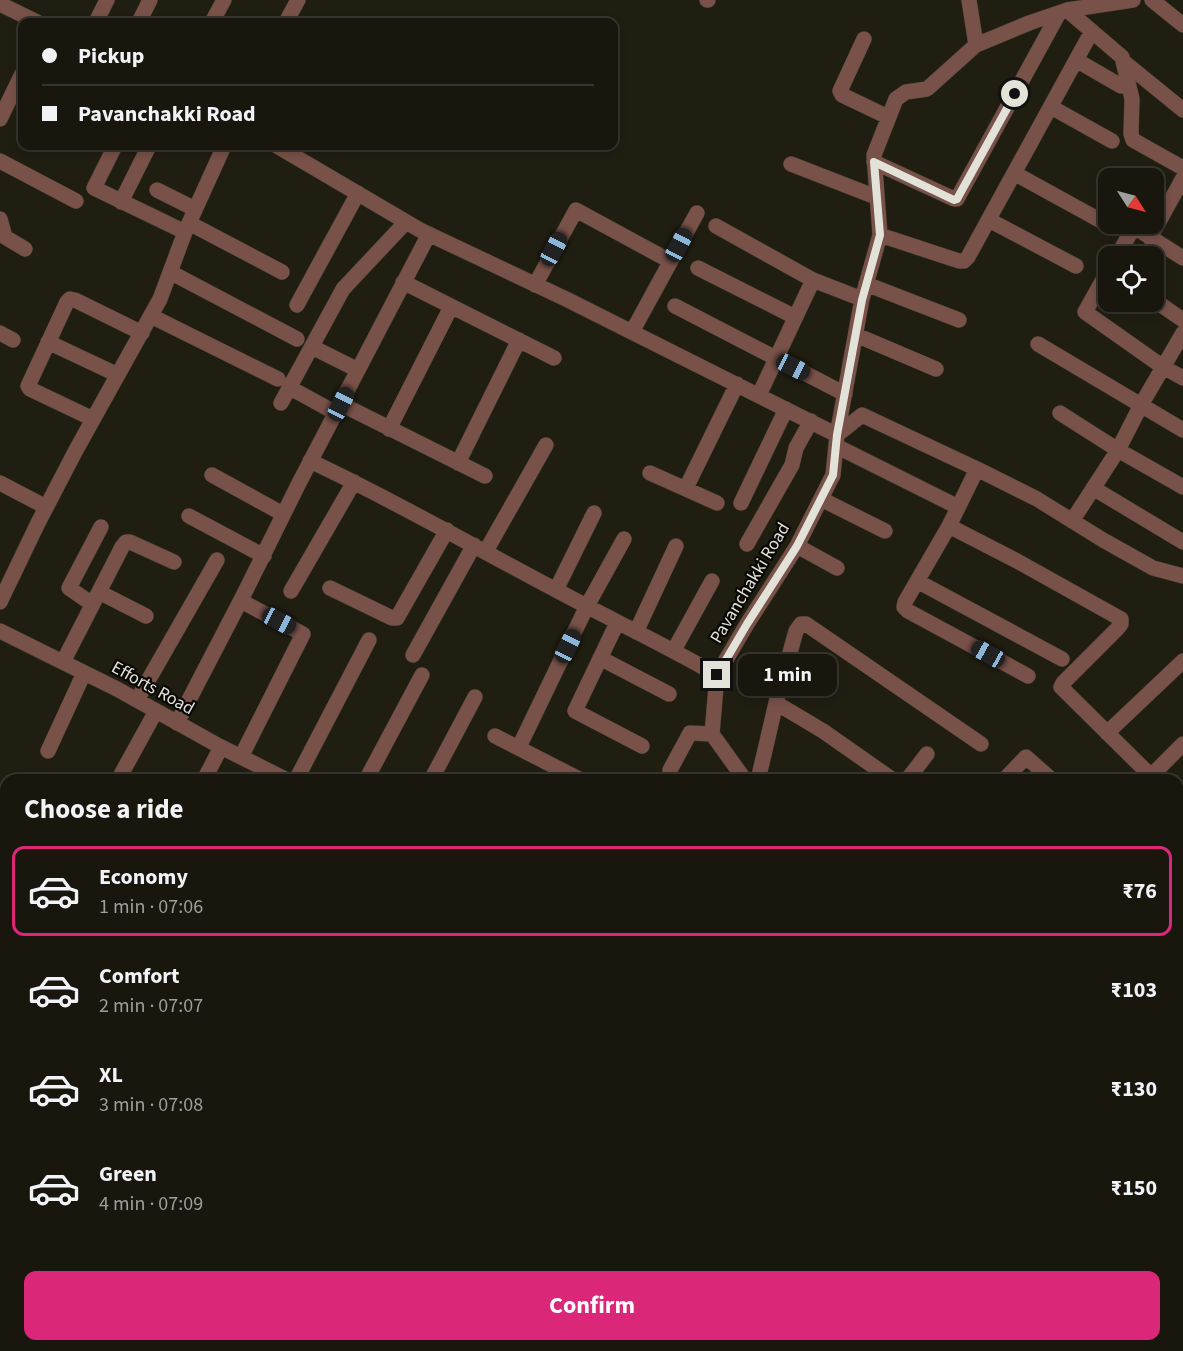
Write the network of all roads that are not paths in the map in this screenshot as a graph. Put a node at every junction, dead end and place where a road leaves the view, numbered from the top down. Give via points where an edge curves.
1 (107, 0) edge
2 (150, 0) edge
3 (224, 0) edge
4 (298, 0) edge
5 (969, 0) edge
6 (1133, 0) edge
7 (1152, 0) edge
8 (1, 7) edge
9 (1063, 11) junction
10 (27, 18) edge
11 (98, 18) edge
12 (141, 18) edge
13 (214, 18) edge
14 (288, 18) edge
15 (1183, 25) edge
16 (1092, 31) junction
17 (864, 39) dead end
18 (976, 43) junction
19 (1076, 60) junction
20 (1124, 62) junction
21 (18, 82) edge
22 (1121, 86) dead end
23 (1051, 107) junction
24 (1183, 110) edge
25 (888, 117) junction
26 (0, 119) edge
27 (1112, 141) dead end
28 (113, 150) edge
29 (147, 150) edge
30 (222, 150) edge
31 (284, 150) edge
32 (0, 160) edge
33 (874, 162) junction
34 (790, 164) dead end
35 (1183, 170) edge
36 (1014, 173) junction
37 (157, 190) dead end
38 (358, 193) junction
39 (876, 197) junction
40 (76, 201) dead end
41 (121, 202) junction
42 (697, 213) dead end
43 (0, 219) edge
44 (989, 220) junction
45 (1098, 220) edge
46 (190, 221) junction
47 (406, 222) junction
48 (717, 226) dead end
49 (429, 234) junction
50 (880, 235) junction
51 (1150, 238) junction
52 (1123, 246) edge
53 (25, 249) dead end
54 (1183, 258) edge
55 (670, 261) junction
56 (1076, 266) dead end
57 (698, 268) dead end
58 (170, 272) junction
59 (282, 272) dead end
60 (813, 280) junction
61 (404, 282) junction
62 (866, 284) junction
63 (535, 285) junction
64 (1098, 289) edge
65 (862, 300) junction
66 (297, 305) dead end
67 (675, 306) dead end
68 (451, 307) junction
69 (1164, 307) edge
70 (151, 316) junction
71 (795, 318) junction
72 (959, 320) dead end
73 (1183, 320) edge
74 (632, 332) junction
75 (142, 333) junction
76 (1183, 333) edge
77 (856, 335) junction
78 (297, 339) dead end
79 (519, 340) junction
80 (48, 342) junction
81 (1038, 344) dead end
82 (316, 349) dead end
83 (554, 358) dead end
84 (776, 359) junction
85 (1163, 367) junction
86 (936, 369) dead end
87 (358, 370) junction
88 (118, 375) junction
89 (1183, 378) edge
90 (278, 379) dead end
91 (737, 384) junction
92 (294, 390) dead end
93 (845, 394) junction
94 (759, 395) junction
95 (281, 403) dead end
96 (1141, 405) junction
97 (338, 409) junction
98 (786, 409) junction
99 (1060, 413) dead end
100 (93, 419) junction
101 (811, 422) junction
102 (389, 429) junction
103 (1183, 430) edge
104 (837, 440) junction
105 (546, 445) dead end
106 (1118, 450) junction
107 (310, 461) junction
108 (458, 464) junction
109 (977, 469) junction
110 (650, 473) dead end
111 (212, 475) dead end
112 (484, 476) dead end
113 (354, 482) junction
114 (0, 483) edge
115 (1183, 487) edge
116 (686, 488) junction
117 (1093, 488) junction
118 (821, 499) junction
119 (717, 503) dead end
120 (741, 503) dead end
121 (46, 507) junction
122 (958, 507) junction
123 (594, 513) dead end
124 (283, 514) junction
125 (189, 516) dead end
126 (1072, 521) junction
127 (949, 526) junction
128 (101, 527) dead end
129 (447, 530) junction
130 (885, 531) dead end
131 (624, 539) dead end
132 (1183, 542) edge
133 (747, 544) dead end
134 (676, 546) dead end
135 (797, 546) junction
136 (480, 548) junction
137 (264, 556) junction
138 (217, 560) dead end
139 (174, 562) dead end
140 (837, 568) dead end
141 (1183, 576) edge
142 (712, 581) dead end
143 (918, 581) junction
144 (330, 588) dead end
145 (556, 590) junction
146 (291, 591) dead end
147 (96, 598) junction
148 (241, 601) junction
149 (0, 602) edge
150 (587, 606) junction
151 (146, 616) dead end
152 (617, 623) junction
153 (0, 631) edge
154 (636, 632) junction
155 (369, 640) dead end
156 (674, 650) junction
157 (413, 655) dead end
158 (600, 658) junction
159 (1062, 659) dead end
160 (1183, 661) edge
161 (63, 662) junction
162 (84, 673) junction
163 (423, 675) dead end
164 (717, 675) junction
165 (1028, 676) dead end
166 (669, 694) dead end
167 (475, 697) dead end
168 (136, 700) junction
169 (776, 703) junction
170 (156, 711) junction
171 (177, 723) junction
172 (1107, 733) junction
173 (712, 734) junction
174 (495, 736) dead end
175 (981, 744) dead end
176 (1183, 744) edge
177 (642, 746) dead end
178 (221, 747) junction
179 (519, 747) junction
180 (48, 751) dead end
181 (927, 754) dead end
182 (241, 757) junction
183 (670, 770) dead end
184 (124, 774) edge
185 (207, 774) edge
186 (273, 774) edge
187 (299, 774) edge
188 (369, 774) edge
189 (434, 774) edge
190 (570, 774) edge
191 (741, 774) edge
192 (759, 774) edge
193 (884, 774) edge
194 (912, 774) edge
195 (1010, 774) edge
196 (1045, 774) edge
197 (1146, 774) edge
198 (1156, 774) edge

1 - 11 street
2 - 12 street
3 - 13 street
4 - 14 street
5 - 18 street
6 - 9 street
7 - 15 street
8 - 10 street
9 - 16 street
9 - 18 street
9 - 33 street via 957,199
16 - 19 street
16 - 20 street via 1118,52
17 - 25 street via 840,91
18 - 25 street via 932,85 896,99
19 - 22 street
19 - 23 street
20 - 24 street
20 - 35 street via 1132,99 1133,140
21 - 26 street
23 - 27 street
23 - 36 street
25 - 33 street
28 - 41 street via 94,188
29 - 41 street
30 - 46 street
31 - 38 street
32 - 40 street
33 - 39 street
34 - 39 street
35 - 51 street
36 - 44 street
36 - 45 street
37 - 46 street
38 - 47 street
38 - 66 street
39 - 50 street
41 - 46 street
42 - 55 street
43 - 53 street via 5,237
44 - 50 street via 964,261
44 - 56 street
46 - 58 street
46 - 59 street
47 - 49 street
47 - 95 street via 343,289
48 - 60 street
49 - 61 street
49 - 63 street
50 - 62 street, Pavanchakki Road
51 - 52 street via 1134,227
51 - 54 street
55 - 63 street via 576,210
55 - 74 street
57 - 71 street
58 - 70 street
58 - 78 street
60 - 65 street
60 - 71 street
61 - 68 street
61 - 87 street
62 - 65 street, Pavanchakki Road
62 - 72 street
63 - 74 street
64 - 85 street via 1085,312
65 - 77 street, Pavanchakki Road
67 - 84 street
68 - 79 street
68 - 102 street
69 - 73 street
70 - 75 street
70 - 90 street
71 - 84 street
74 - 91 street
75 - 80 street via 70,299
75 - 88 street
76 - 85 street
77 - 86 street
77 - 93 street, Pavanchakki Road
79 - 83 street
79 - 108 street
80 - 88 street
80 - 100 street via 28,386
81 - 96 street
82 - 87 street
84 - 93 street
84 - 94 street
85 - 89 street
85 - 96 street
87 - 97 street
88 - 100 street
91 - 94 street
91 - 116 street
92 - 97 street
93 - 104 street, Pavanchakki Road
94 - 98 street
96 - 103 street
96 - 106 street
97 - 102 street
97 - 107 street
98 - 101 street
98 - 120 street
99 - 106 street
100 - 121 street
101 - 104 street
101 - 133 street via 796,448 792,465
102 - 108 street
104 - 109 street via 862,415
104 - 118 street, Pavanchakki Road via 833,475
104 - 122 street
105 - 136 street
106 - 115 street
106 - 117 street
107 - 113 street
107 - 124 street
108 - 112 street
109 - 122 street
109 - 126 street
110 - 116 street
111 - 124 street
113 - 129 street
113 - 146 street
114 - 121 street
116 - 119 street
117 - 126 street
117 - 132 street
118 - 130 street
118 - 135 street, Pavanchakki Road
121 - 149 street
122 - 127 street
123 - 145 street
124 - 137 street
125 - 137 street
126 - 141 street via 1153,568
127 - 143 street
127 - 172 street via 1121,619 1117,629 1061,687
128 - 147 street via 69,588
129 - 136 street
129 - 144 street via 397,618
131 - 150 street
134 - 154 street
135 - 140 street
135 - 164 street, Pavanchakki Road
136 - 145 street
136 - 157 street
137 - 148 street
138 - 168 street
139 - 147 street via 126,542
142 - 156 street
143 - 159 street
143 - 165 street via 904,608
145 - 150 street
147 - 151 street
147 - 161 street
148 - 171 street
148 - 182 street via 303,634
150 - 152 street
150 - 179 street
152 - 154 street
152 - 158 street
153 - 161 street, Efforts Road
154 - 156 street
155 - 187 street
156 - 164 street
158 - 166 street
158 - 177 street via 575,711
160 - 172 street
161 - 162 street, Efforts Road
162 - 168 street, Efforts Road
162 - 180 street
163 - 188 street
164 - 173 street, Pavanchakki Road
167 - 189 street
168 - 170 street, Efforts Road
169 - 175 street via 796,632 801,624 806,624
169 - 192 street
169 - 193 street
170 - 171 street, Efforts Road
170 - 184 street
171 - 178 street, Efforts Road
172 - 197 street
173 - 183 street via 690,734
173 - 191 street
174 - 179 street
176 - 198 street
178 - 182 street, Efforts Road
178 - 185 street
179 - 190 street
181 - 194 street
182 - 186 street, Efforts Road
195 - 196 street via 1026,757

